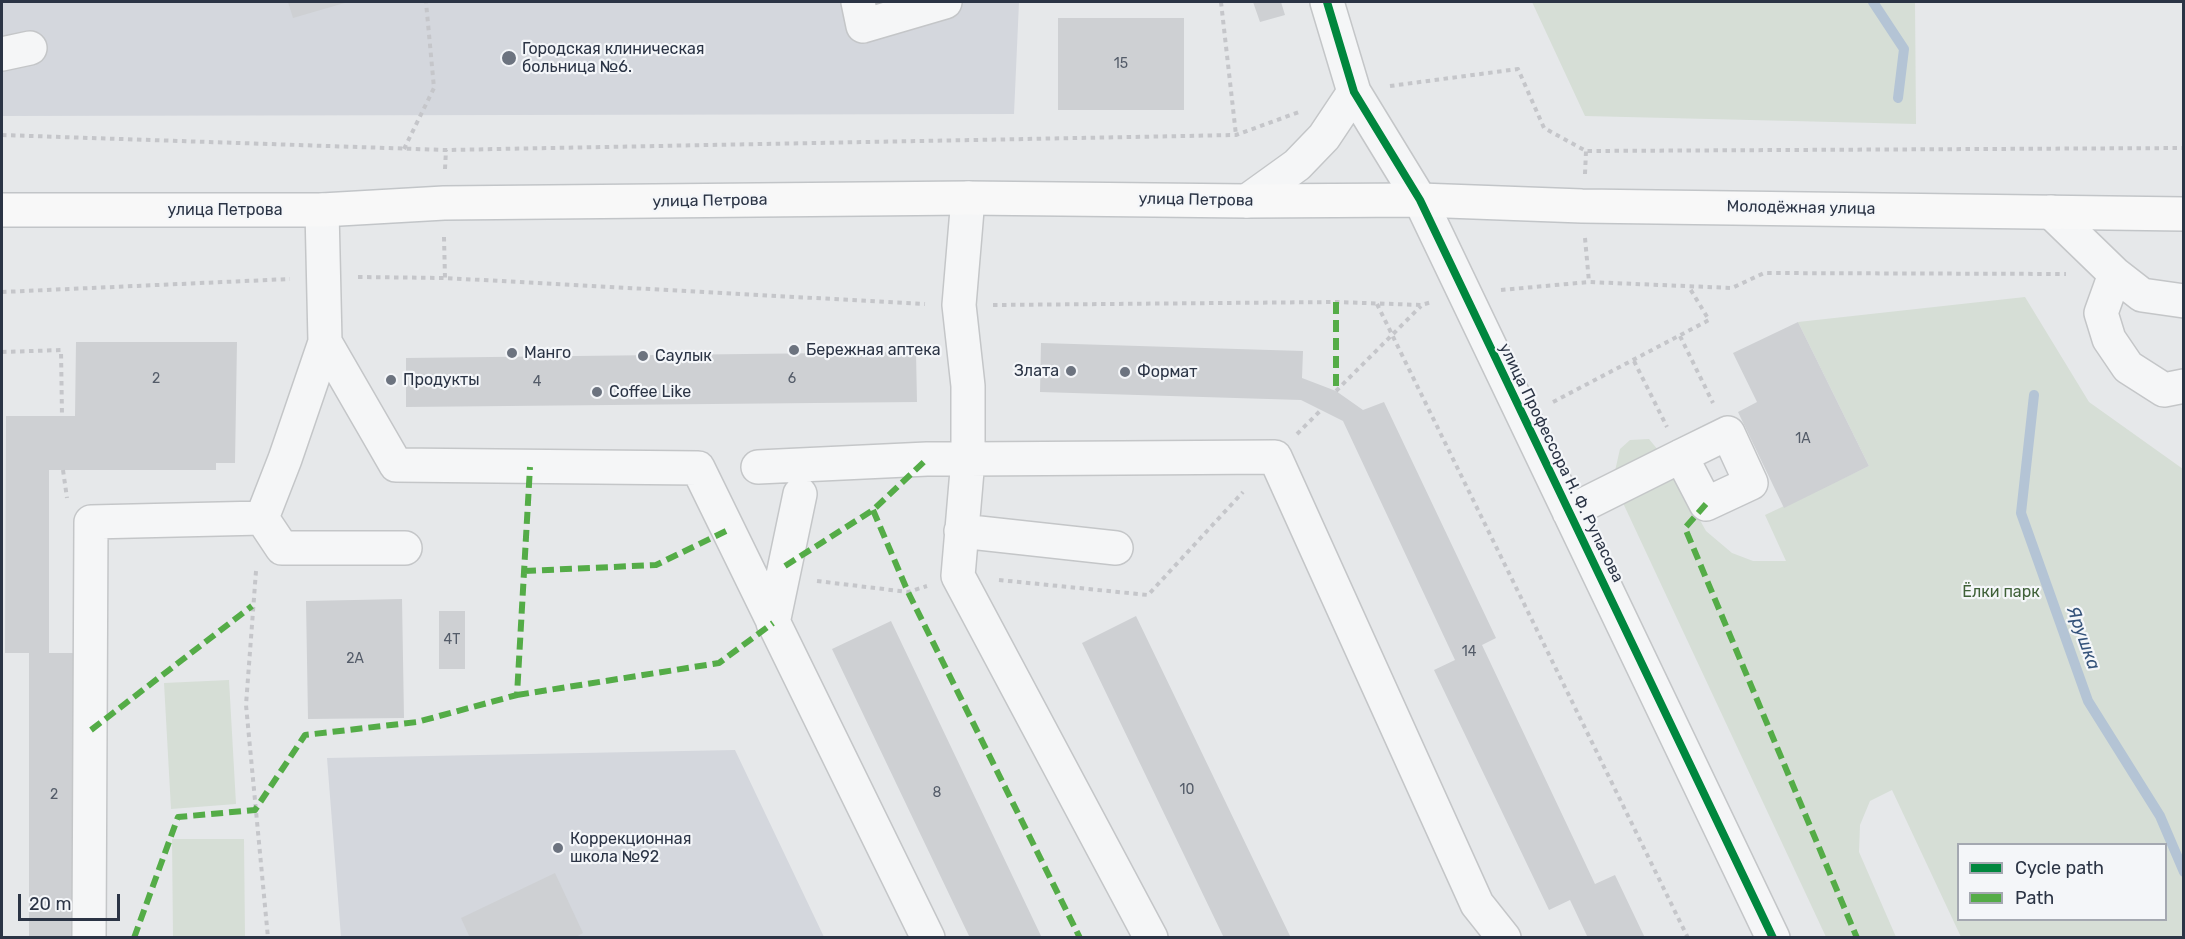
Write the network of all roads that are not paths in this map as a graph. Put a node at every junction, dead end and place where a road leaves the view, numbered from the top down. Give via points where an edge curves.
1 (858, 2) edge
2 (945, 2) edge
3 (1327, 2) edge
4 (1354, 92) junction
5 (968, 198) junction
6 (1420, 200) junction
7 (1247, 201) junction
8 (2, 210) edge
9 (322, 210) junction
10 (2051, 212) junction
11 (2184, 214) edge
12 (2115, 274) junction
13 (2184, 301) edge
14 (325, 342) junction
15 (2184, 386) edge
16 (1681, 456) junction
17 (968, 459) junction
18 (758, 467) dead end
19 (800, 494) dead end
20 (1569, 512) junction
21 (262, 518) junction
22 (962, 531) junction
23 (405, 548) dead end
24 (1116, 548) dead end
25 (773, 623) junction
26 (89, 938) edge
27 (928, 938) edge
28 (1151, 938) edge
29 (1504, 938) edge
30 (1773, 938) edge

1 - 2 street via 863,26
3 - 4 street, улица Профессора Н. Ф. Рупасова
4 - 6 street, улица Профессора Н. Ф. Рупасова
4 - 7 street via 1324,137 1297,165
5 - 7 main road, улица Петрова
5 - 9 main road, улица Петрова via 444,203
5 - 17 street via 959,306 968,386
6 - 7 main road, улица Петрова
6 - 10 main road, Молодёжная улица
6 - 20 street, улица Профессора Н. Ф. Рупасова
8 - 9 main road, улица Петрова
9 - 14 street
10 - 11 main road, Молодёжная улица
10 - 12 street
12 - 13 street via 2142,295
12 - 15 street via 2101,313 2109,339 2128,367 2164,390
14 - 21 street
14 - 25 street via 396,465 698,468
16 - 16 street via 1728,433 1751,483 1706,504
16 - 20 street
17 - 18 street
17 - 22 street
17 - 29 street via 1275,457 1477,904
19 - 25 street
20 - 30 street, улица Профессора Н. Ф. Рупасова
21 - 23 street via 282,548
21 - 26 street via 91,522
22 - 24 street
22 - 28 street via 958,576
25 - 27 street

